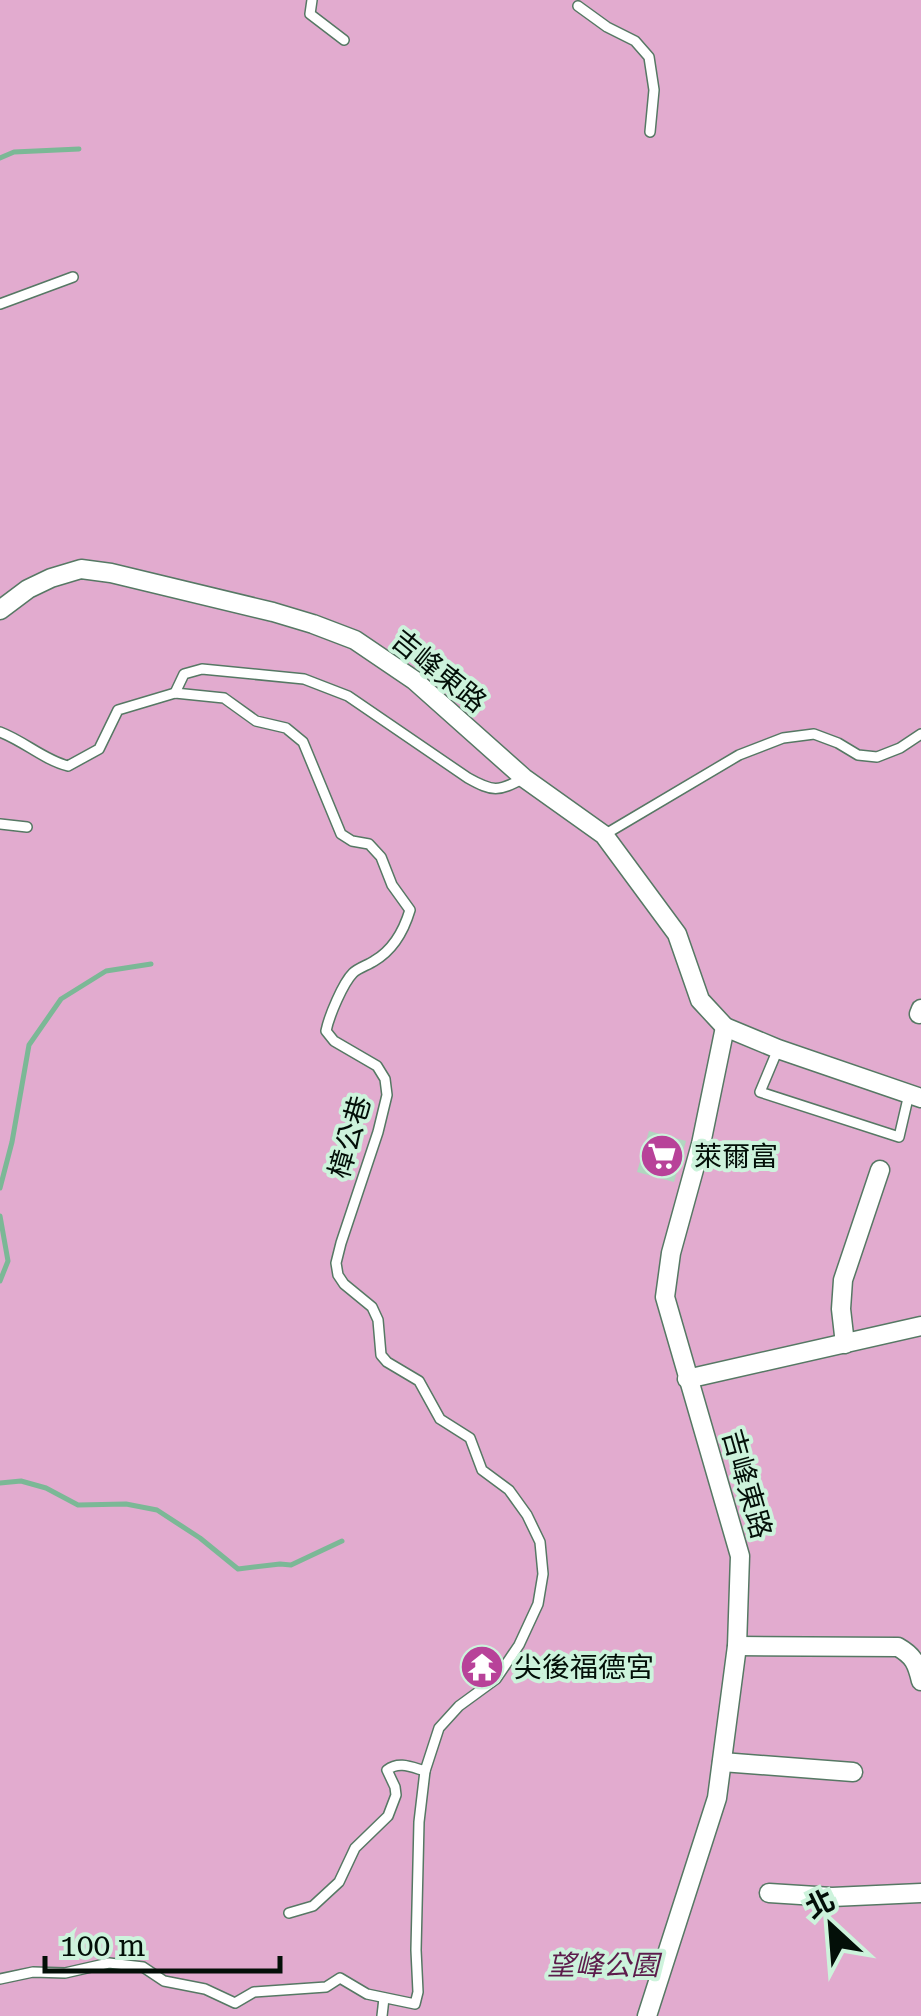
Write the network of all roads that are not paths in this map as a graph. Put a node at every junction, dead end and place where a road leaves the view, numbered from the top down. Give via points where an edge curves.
1 (312, 0) edge
2 (578, 2) edge
3 (344, 40) dead end
4 (650, 132) dead end
5 (73, 277) dead end
6 (0, 304) edge
7 (0, 610) edge
8 (174, 693) junction
9 (0, 732) edge
10 (921, 734) edge
11 (524, 778) junction
12 (0, 824) edge
13 (27, 827) dead end
14 (604, 836) junction
15 (724, 1027) junction
16 (778, 1048) junction
17 (915, 1096) edge
18 (880, 1170) dead end
19 (921, 1326) edge
20 (845, 1344) junction
21 (687, 1378) junction
22 (737, 1646) junction
23 (921, 1681) edge
24 (722, 1762) junction
25 (425, 1771) junction
26 (853, 1772) dead end
27 (769, 1893) dead end
28 (921, 1893) edge
29 (290, 1913) dead end
30 (0, 1979) edge
31 (384, 1998) junction
32 (382, 2016) edge
33 (647, 2016) edge

1 - 3 lane via 310,14
2 - 4 lane via 649,58
5 - 6 lane
7 - 11 street, 吉峰東路 via 28,589 81,569 313,624 355,640 414,680
8 - 9 lane, 樟公巷 via 118,710 99,749 68,766
8 - 11 lane via 184,674 202,668 304,679 348,696 488,789
8 - 25 lane, 樟公巷 via 224,698 303,742 341,834 369,844 381,857 410,910 395,944 353,972 326,1030 377,1066 388,1095 341,1243 338,1275 372,1307 381,1355 418,1381 440,1419 470,1438 482,1470 527,1515 540,1542 543,1574 519,1644 496,1678 439,1728
10 - 14 lane via 877,757 814,734 784,738 739,755
11 - 14 street, 吉峰東路
12 - 13 lane
14 - 15 street, 吉峰東路 via 678,934 700,1000
15 - 16 street
15 - 21 street, 吉峰東路 via 665,1297
16 - 17 street
16 - 17 lane via 760,1092 899,1136
18 - 20 street via 843,1280
19 - 20 street
20 - 21 street
21 - 22 street, 吉峰東路 via 740,1556
22 - 23 street via 898,1647 911,1654
22 - 24 street, 吉峰東路
24 - 26 street
24 - 33 street, 吉峰東路 via 717,1798
25 - 29 lane via 402,1765 387,1770 396,1795 388,1816 356,1848 339,1882 313,1906
25 - 31 lane via 418,1992 415,2004
27 - 28 street
30 - 31 lane via 109,1963 143,1966 164,1982 234,2003 254,1992 326,1987 340,1978
31 - 32 lane

